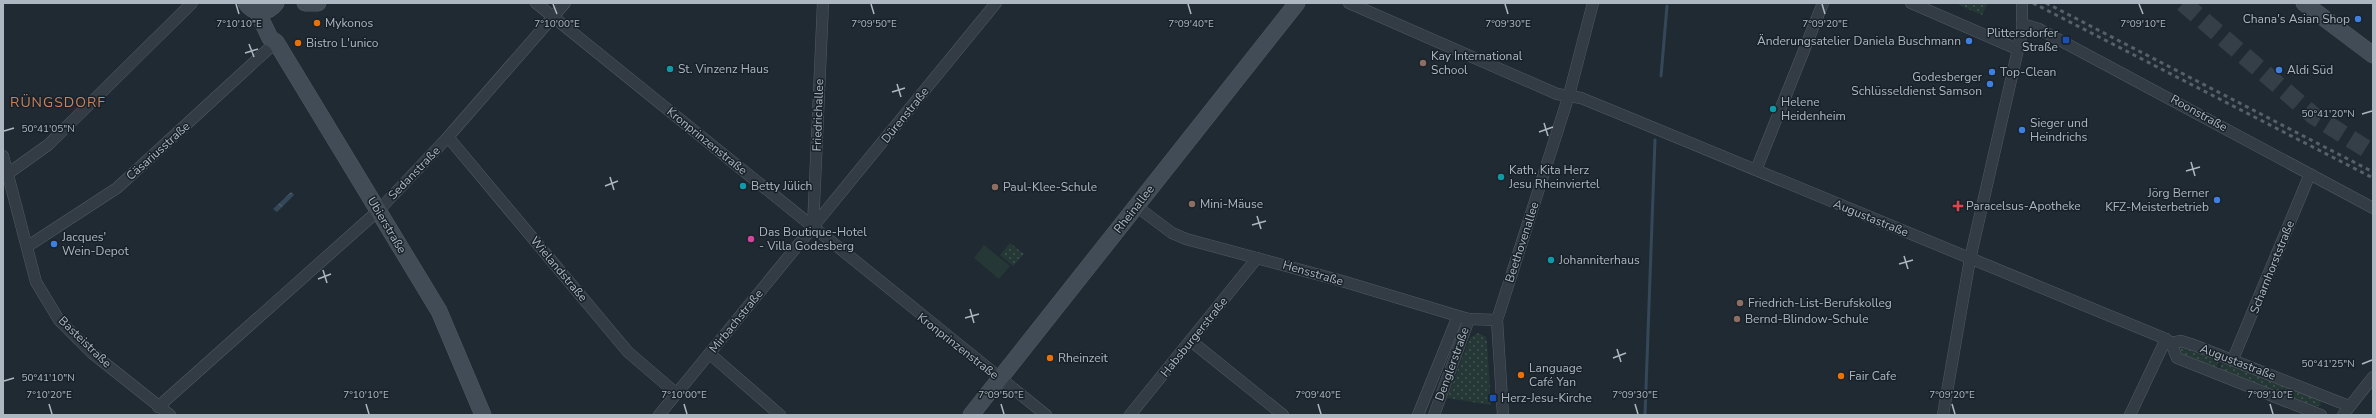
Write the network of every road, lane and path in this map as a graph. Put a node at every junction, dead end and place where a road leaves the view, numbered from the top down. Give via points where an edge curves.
1 (192, 3) edge
2 (305, 3) edge
3 (318, 3) edge
4 (536, 3) edge
5 (565, 3) edge
6 (823, 3) edge
7 (996, 3) edge
8 (1297, 3) edge
9 (1349, 3) edge
10 (1593, 3) edge
11 (1824, 3) edge
12 (1911, 3) edge
13 (2022, 3) edge
14 (2304, 3) edge
15 (262, 7) edge
16 (553, 16) junction
17 (2022, 24) junction
18 (276, 42) junction
19 (2018, 49) junction
20 (2373, 55) edge
21 (1569, 95) junction
22 (448, 138) junction
23 (3, 156) edge
24 (1756, 170) junction
25 (2310, 174) junction
26 (6, 175) edge
27 (1136, 206) junction
28 (2373, 208) edge
29 (379, 210) junction
30 (813, 227) junction
31 (28, 246) junction
32 (1257, 258) junction
33 (1970, 259) junction
34 (1458, 316) junction
35 (1469, 319) junction
36 (1497, 320) junction
37 (1191, 341) junction
38 (2168, 341) junction
39 (710, 354) junction
40 (2233, 359) junction
41 (2373, 377) edge
42 (1000, 378) junction
43 (677, 394) junction
44 (158, 407) junction
45 (1420, 410) edge
46 (2346, 410) edge
47 (1435, 412) edge
48 (170, 415) edge
49 (483, 415) edge
50 (660, 415) edge
51 (780, 415) edge
52 (971, 415) edge
53 (1046, 415) edge
54 (1130, 415) edge
55 (1283, 415) edge
56 (1502, 415) edge
57 (1943, 415) edge
58 (2130, 415) edge
59 (2321, 415) edge

1 - 26 street via 48,145
2 - 3 main road
4 - 16 street, Kronprinzenstraße
5 - 16 street, Sedanstraße
6 - 30 street, Friedrichallee
7 - 30 street, Dürenstraße
8 - 27 main road, Rheinallee
9 - 21 street, Augustastraße via 1557,94
10 - 21 street, Beethovenallee
11 - 24 street
12 - 19 street
13 - 17 street
14 - 20 main road
15 - 18 main road, Ubierstraße via 270,38
16 - 22 street, Sedanstraße
16 - 30 street, Kronprinzenstraße
17 - 19 street
17 - 25 street, Roonstraße via 2039,29 2145,84
18 - 29 main road, Ubierstraße
18 - 31 street, Cäsariusstraße via 117,188
19 - 33 street
21 - 24 street, Augustastraße
21 - 36 street, Beethovenallee
22 - 29 street, Sedanstraße
22 - 43 street, Wielandstraße via 628,352
23 - 26 street, Basteistraße
24 - 33 street, Augustastraße
25 - 28 street, Roonstraße
25 - 40 street, Scharnhorststraße
26 - 31 street, Basteistraße
27 - 32 street, Hensstraße via 1172,233
27 - 42 main road, Rheinallee
29 - 44 street, Sedanstraße
29 - 49 main road, Ubierstraße via 439,311
30 - 39 street, Mirbachstraße
30 - 42 street, Kronprinzenstraße
31 - 44 street, Basteistraße via 36,282 59,320 92,353
32 - 34 street, Hensstraße
32 - 37 street, Habsburgerstraße
33 - 38 street, Augustastraße
33 - 57 street
34 - 35 street, Hensstraße
34 - 45 street, Denglerstraße
35 - 36 street, Hensstraße
35 - 47 street, Denglerstraße
36 - 56 street, Beethovenallee
37 - 54 street, Habsburgerstraße
37 - 55 street
38 - 40 street, Augustastraße via 2181,341
38 - 58 street
38 - 59 street, Augustastraße via 2177,358
39 - 43 street, Mirbachstraße
39 - 51 street
40 - 46 street, Augustastraße
41 - 46 street
42 - 52 main road, Rheinallee
42 - 53 street, Kronprinzenstraße
43 - 50 street, Mirbachstraße
44 - 48 street, Basteistraße
45 - 47 street, Denglerstraße

